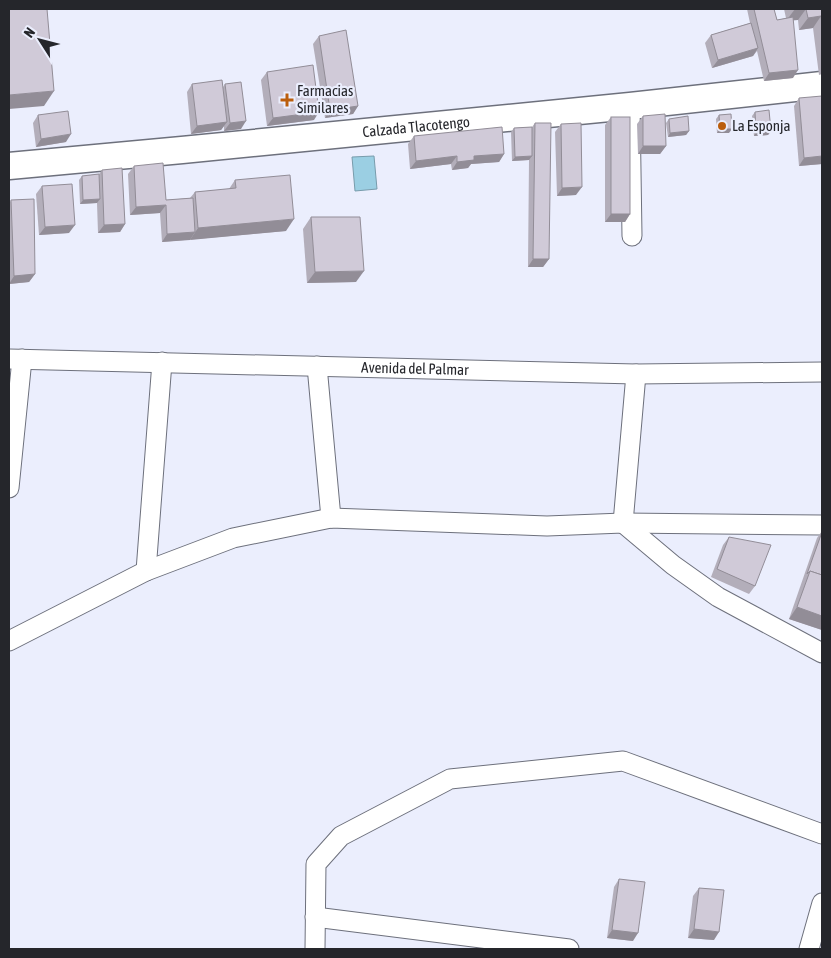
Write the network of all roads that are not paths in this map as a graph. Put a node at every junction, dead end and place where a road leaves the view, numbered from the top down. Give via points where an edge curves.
1 (822, 85) edge
2 (630, 106) junction
3 (9, 166) edge
4 (632, 236) dead end
5 (16, 359) edge
6 (162, 362) junction
7 (317, 366) junction
8 (822, 372) edge
9 (636, 374) junction
10 (9, 488) edge
11 (331, 518) junction
12 (623, 523) junction
13 (822, 525) edge
14 (146, 571) junction
15 (9, 641) edge
16 (822, 653) edge
17 (822, 834) edge
18 (822, 904) edge
19 (315, 917) junction
20 (315, 949) edge
21 (569, 949) edge
22 (809, 949) edge

1 - 2 street, Calzada Tlacotengo
2 - 3 street, Calzada Tlacotengo
2 - 4 street
5 - 6 street, Avenida del Palmar
5 - 10 street
6 - 7 street, Avenida del Palmar
6 - 14 street
7 - 9 street, Avenida del Palmar
7 - 11 street
8 - 9 street, Avenida del Palmar
9 - 12 street
11 - 12 street via 547,526
11 - 14 street via 232,538
12 - 13 street
12 - 16 street via 673,565 718,596
14 - 15 street
17 - 19 street via 623,761 450,779 341,836 316,864
18 - 22 street
19 - 20 street
19 - 21 street

